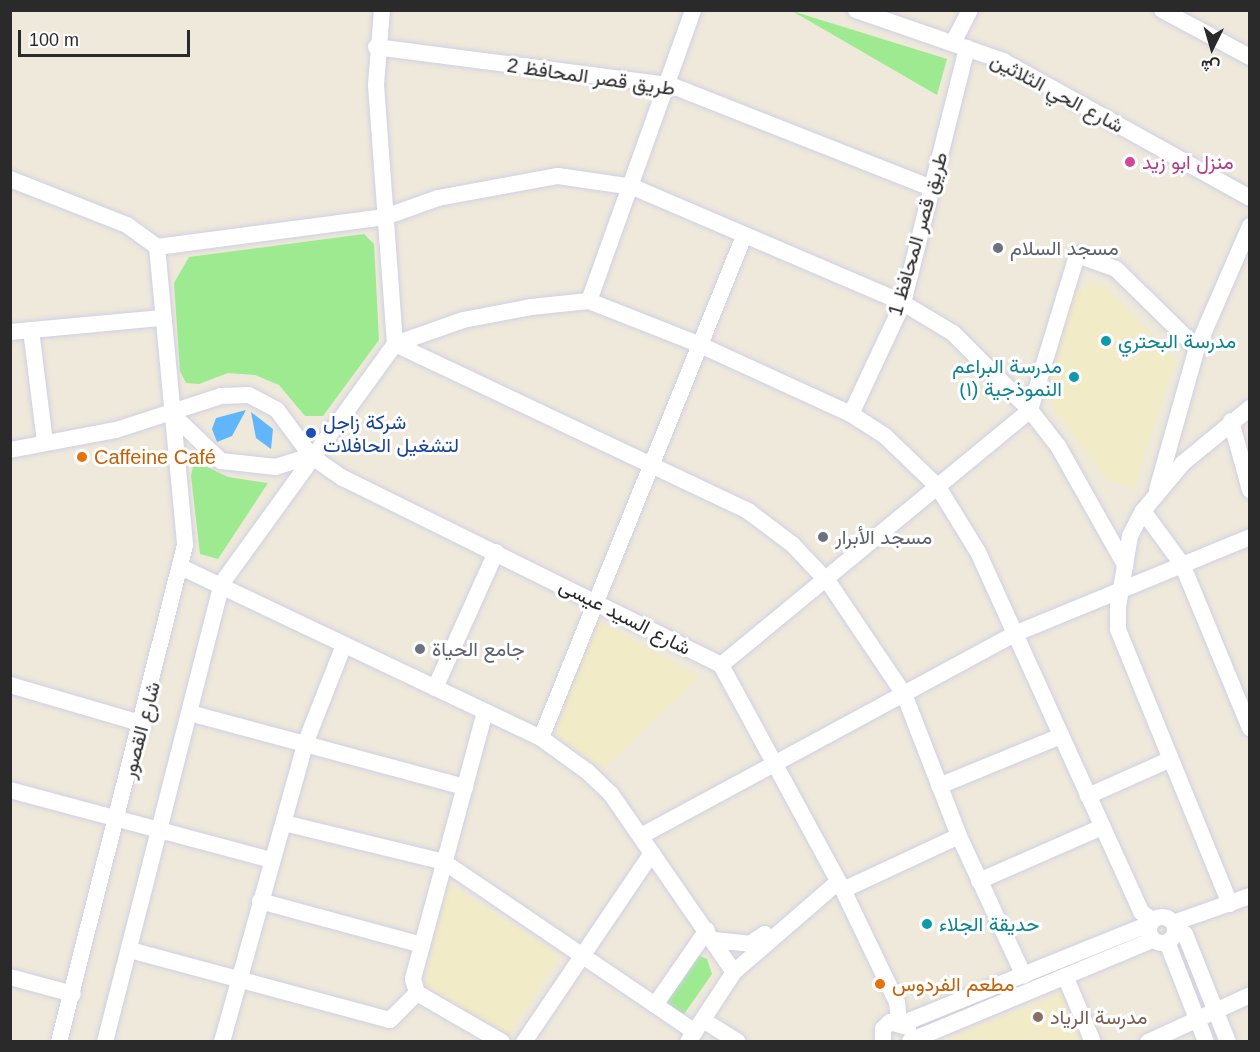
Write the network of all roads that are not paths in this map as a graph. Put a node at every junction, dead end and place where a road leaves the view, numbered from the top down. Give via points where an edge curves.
1 (382, 10) edge
2 (693, 10) edge
3 (856, 10) edge
4 (970, 10) edge
5 (1162, 10) edge
6 (960, 46) junction
7 (376, 47) junction
8 (1250, 57) edge
9 (670, 85) junction
10 (10, 179) edge
11 (633, 187) junction
12 (932, 188) junction
13 (1250, 198) edge
14 (386, 217) junction
15 (1250, 226) edge
16 (744, 236) junction
17 (157, 247) junction
18 (589, 301) junction
19 (903, 303) junction
20 (162, 318) junction
21 (31, 330) junction
22 (10, 332) edge
23 (395, 344) junction
24 (698, 344) junction
25 (1197, 348) junction
26 (1250, 408) edge
27 (1030, 410) junction
28 (172, 414) junction
29 (851, 414) junction
30 (1231, 421) junction
31 (45, 442) junction
32 (10, 450) edge
33 (311, 456) junction
34 (650, 463) junction
35 (938, 487) junction
36 (1250, 490) edge
37 (1155, 496) junction
38 (1143, 511) junction
39 (1250, 537) edge
40 (496, 552) junction
41 (1182, 564) junction
42 (1125, 565) junction
43 (183, 568) junction
44 (824, 578) junction
45 (222, 583) junction
46 (1122, 586) junction
47 (594, 601) junction
48 (1014, 634) junction
49 (344, 645) junction
50 (721, 665) junction
51 (10, 685) edge
52 (435, 688) junction
53 (903, 694) junction
54 (485, 712) junction
55 (190, 713) junction
56 (143, 724) junction
57 (1250, 728) edge
58 (1061, 736) junction
59 (541, 738) junction
60 (305, 744) junction
61 (1169, 760) junction
62 (773, 764) junction
63 (939, 786) junction
64 (465, 787) junction
65 (10, 790) edge
66 (1088, 796) junction
67 (116, 817) junction
68 (284, 823) junction
69 (160, 827) junction
70 (1102, 827) junction
71 (641, 836) junction
72 (959, 837) junction
73 (652, 853) junction
74 (271, 860) junction
75 (444, 862) junction
76 (979, 881) junction
77 (840, 886) junction
78 (1250, 896) edge
79 (260, 901) junction
80 (1230, 904) junction
81 (786, 921) junction
82 (1162, 930) junction
83 (711, 935) junction
84 (422, 945) junction
85 (130, 950) junction
86 (582, 956) junction
87 (734, 972) junction
88 (1024, 976) junction
89 (1065, 976) junction
90 (10, 977) edge
91 (238, 983) junction
92 (417, 993) junction
93 (73, 994) junction
94 (1250, 995) edge
95 (655, 1005) junction
96 (1215, 1011) junction
97 (1197, 1019) junction
98 (902, 1022) junction
99 (696, 1031) edge
100 (528, 1037) edge
101 (878, 1039) edge
102 (59, 1041) edge
103 (105, 1041) edge
104 (222, 1041) edge
105 (502, 1041) edge
106 (545, 1041) edge
107 (738, 1041) edge
108 (910, 1041) edge
109 (1093, 1041) edge
110 (1148, 1041) edge
111 (1206, 1041) edge
112 (1228, 1041) edge

1 - 7 street
2 - 9 street
3 - 6 street, شارع الحي الثلاثين
4 - 6 street, طريق قصر المحافظ 1
5 - 8 street
6 - 12 street, طريق قصر المحافظ 1
6 - 13 street, شارع الحي الثلاثين via 1003,61
7 - 9 street, طريق قصر المحافظ 2
7 - 14 street
9 - 11 street
9 - 12 street, طريق قصر المحافظ 2
10 - 17 street via 127,225
11 - 14 street via 558,176 438,198
11 - 16 street
11 - 18 street
12 - 19 street, طريق قصر المحافظ 1
14 - 17 street
14 - 23 street
15 - 25 street
16 - 19 street
16 - 24 street
17 - 20 street, شارع القصور
18 - 23 street via 463,320
18 - 24 street
19 - 27 street via 953,333
19 - 29 street, طريق قصر المحافظ 1
20 - 21 street
20 - 28 street, شارع القصور
21 - 22 street
21 - 31 street
23 - 33 street
23 - 34 street
24 - 29 street
24 - 34 street
25 - 27 street via 1116,269 1077,255
25 - 37 street
26 - 30 street
27 - 35 street
27 - 42 street via 1076,474
28 - 31 street, شارع السيد عيسى
28 - 33 street via 220,461 276,467
28 - 33 street, شارع السيد عيسى via 221,396 249,395 277,410
28 - 43 street, شارع القصور
29 - 35 street via 885,436
30 - 36 street
30 - 37 street
31 - 32 street, شارع السيد عيسى
33 - 40 street, شارع السيد عيسى via 342,478
33 - 45 street
34 - 44 street via 748,511 792,544
34 - 47 street
35 - 44 street
35 - 48 street via 978,552
37 - 38 street
38 - 41 street
38 - 42 street via 1130,536
39 - 41 street
40 - 47 street, شارع السيد عيسى
40 - 52 street
41 - 46 street
41 - 57 street
42 - 46 street
43 - 45 street
43 - 56 street, شارع القصور
44 - 50 street
44 - 53 street
45 - 49 street
45 - 55 street
46 - 48 street
46 - 61 street via 1118,629
47 - 50 street, شارع السيد عيسى
47 - 59 street
48 - 53 street
48 - 58 street
49 - 52 street
49 - 60 street
50 - 62 street
51 - 56 street
52 - 54 street
53 - 62 street
53 - 63 street
54 - 59 street
54 - 64 street
55 - 60 street
55 - 69 street
56 - 67 street, شارع القصور
58 - 63 street
58 - 66 street
59 - 71 street via 611,794
60 - 64 street
60 - 68 street
61 - 66 street
61 - 80 street
62 - 71 street
62 - 77 street
63 - 72 street
64 - 75 street
65 - 67 street
66 - 70 street
67 - 69 street
67 - 93 street, شارع القصور
68 - 74 street
68 - 75 street
69 - 74 street
69 - 85 street
70 - 76 street
70 - 82 street via 1141,912
71 - 73 street
72 - 76 street
72 - 77 street
73 - 83 street
73 - 86 street
74 - 79 street
75 - 84 street
75 - 86 street
76 - 88 street
77 - 81 street
77 - 98 street via 897,1002
78 - 80 street
79 - 84 street
79 - 91 street
80 - 82 street
81 - 83 street via 750,944
81 - 87 street
82 - 88 street
82 - 89 street
82 - 96 street via 1185,934
82 - 97 street
83 - 87 street
83 - 95 street
84 - 92 street via 413,979
85 - 91 street
85 - 103 street
86 - 95 street
86 - 100 street
87 - 99 street
88 - 98 street
89 - 108 street
89 - 109 street
90 - 93 street
91 - 92 street via 390,1020
91 - 104 street
92 - 105 street
93 - 102 street, شارع القصور
94 - 96 street
95 - 99 street
96 - 97 street
96 - 112 street
97 - 110 street
97 - 111 street
98 - 101 street via 886,1025
98 - 108 street
99 - 107 street
100 - 106 street

